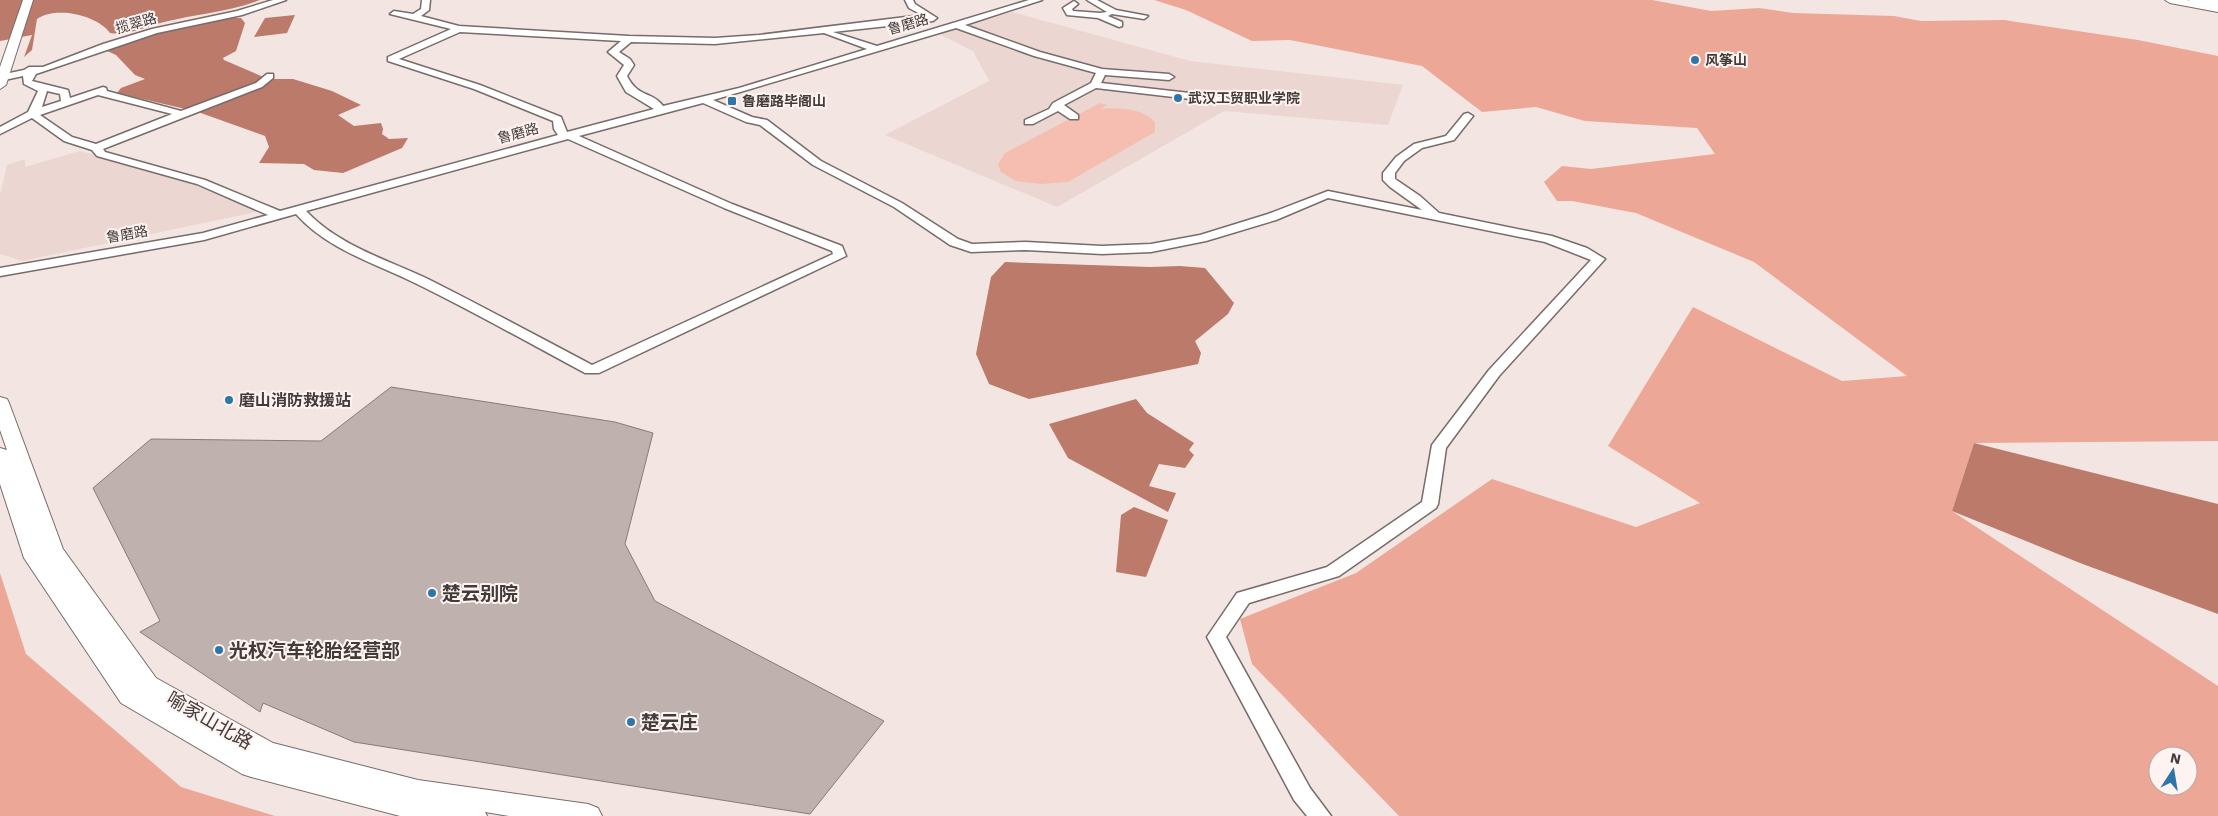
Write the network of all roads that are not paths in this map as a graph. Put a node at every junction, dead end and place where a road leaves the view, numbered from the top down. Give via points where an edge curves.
1 (19, 0) edge
2 (28, 0) edge
3 (282, 0) edge
4 (426, 0) edge
5 (909, 0) edge
6 (1038, 0) edge
7 (1083, 0) edge
8 (1091, 0) edge
9 (2170, 0) edge
10 (2195, 0) edge
11 (2218, 4) edge
12 (2218, 9) edge
13 (394, 14) dead end
14 (1107, 14) junction
15 (1144, 16) dead end
16 (414, 17) junction
17 (932, 17) junction
18 (1119, 24) dead end
19 (954, 26) junction
20 (459, 29) junction
21 (824, 31) junction
22 (630, 39) junction
23 (876, 49) junction
24 (0, 55) edge
25 (30, 71) junction
26 (1102, 72) junction
27 (270, 76) dead end
28 (1169, 77) dead end
29 (2, 78) edge
30 (1095, 85) junction
31 (40, 87) junction
32 (705, 100) junction
33 (1225, 100) dead end
34 (66, 103) junction
35 (1057, 105) junction
36 (660, 110) junction
37 (32, 114) junction
38 (182, 114) junction
39 (1468, 116) dead end
40 (1074, 117) dead end
41 (1029, 122) dead end
42 (0, 131) edge
43 (567, 135) junction
44 (96, 148) junction
45 (298, 210) junction
46 (1435, 214) junction
47 (279, 215) junction
48 (0, 272) edge
49 (0, 403) edge
50 (0, 454) edge
51 (473, 816) edge
52 (588, 816) edge
53 (1320, 816) edge

1 - 24 main road
2 - 29 main road
3 - 25 street, 揽翠路 via 239,14 132,38
4 - 16 street via 425,10
5 - 17 street via 912,6
6 - 19 street, 鲁磨路
7 - 14 street via 1067,8 1070,13
8 - 14 street
9 - 12 main road
10 - 11 highway
13 - 16 street
14 - 15 street
14 - 18 street
16 - 20 street
17 - 19 street
17 - 21 street
19 - 23 street, 鲁磨路
19 - 26 street
20 - 22 street
20 - 43 street via 391,59 557,119 559,129
21 - 22 street via 715,41
21 - 23 street
22 - 36 street via 613,52 629,65 622,76 629,90 656,104
23 - 32 street, 鲁磨路
25 - 29 street, 揽翠路
25 - 31 street via 27,82
26 - 28 street
26 - 30 street
27 - 38 street via 259,85
30 - 33 street
30 - 35 street
31 - 34 street via 65,92
31 - 37 street via 43,90
32 - 36 street, 鲁磨路
32 - 46 street via 750,120 763,122 817,163 898,205 954,242 971,248 1026,246 1102,250 1176,244 1272,217 1328,194
34 - 37 street
34 - 38 street via 100,91
35 - 40 street
35 - 41 street via 1053,111
36 - 43 street, 鲁磨路
37 - 42 street
37 - 44 street via 68,139
38 - 44 street
39 - 46 street via 1450,138 1418,146 1400,159 1389,173 1394,185
43 - 45 street, 鲁磨路
43 - 45 street via 728,206 838,249 840,256 599,369 590,370 344,244 307,222
44 - 47 street via 101,154 201,182
45 - 47 street, 鲁磨路
46 - 53 street via 1548,239 1598,259 1494,373 1438,448 1430,504 1334,572 1243,598 1216,637 1302,794
47 - 48 street, 鲁磨路 via 204,236
49 - 52 main road, 喻家山北路 via 53,551 148,685 267,752 418,791
50 - 51 main road, 喻家山北路 via 35,558 130,696 251,766 406,806

